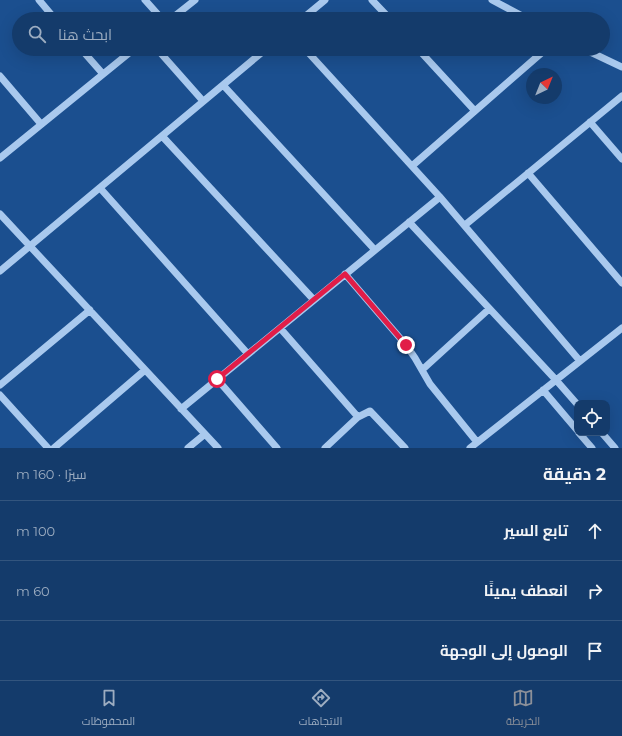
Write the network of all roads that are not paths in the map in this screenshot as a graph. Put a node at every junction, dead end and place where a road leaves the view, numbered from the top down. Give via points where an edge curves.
1 (39, 0) edge
2 (145, 0) edge
3 (195, 0) edge
4 (325, 0) edge
5 (372, 0) edge
6 (492, 0) edge
7 (49, 12) edge
8 (156, 12) edge
9 (180, 12) edge
10 (310, 12) edge
11 (383, 12) edge
12 (515, 12) edge
13 (87, 56) edge
14 (125, 56) edge
15 (163, 56) edge
16 (258, 56) edge
17 (311, 56) edge
18 (424, 56) edge
19 (538, 56) edge
20 (599, 56) edge
21 (622, 67) edge
22 (103, 74) junction
23 (0, 76) edge
24 (223, 85) junction
25 (622, 96) edge
26 (203, 102) junction
27 (475, 111) junction
28 (590, 122) junction
29 (41, 124) junction
30 (162, 136) junction
31 (0, 158) edge
32 (622, 159) edge
33 (412, 166) junction
34 (528, 173) junction
35 (100, 188) junction
36 (440, 197) junction
37 (0, 214) edge
38 (409, 222) junction
39 (465, 225) junction
40 (30, 246) junction
41 (375, 250) junction
42 (0, 271) edge
43 (345, 274) junction
44 (622, 283) edge
45 (314, 300) junction
46 (489, 309) junction
47 (90, 310) junction
48 (280, 328) junction
49 (622, 328) edge
50 (248, 354) junction
51 (580, 361) junction
52 (145, 370) junction
53 (422, 370) junction
54 (217, 379) junction
55 (556, 380) junction
56 (0, 385) edge
57 (543, 390) junction
58 (0, 395) edge
59 (574, 401) edge
60 (181, 409) junction
61 (358, 417) junction
62 (574, 426) edge
63 (205, 434) junction
64 (582, 436) edge
65 (605, 436) edge
66 (473, 446) edge
67 (48, 448) edge
68 (54, 448) edge
69 (188, 448) edge
70 (218, 448) edge
71 (277, 448) edge
72 (325, 448) edge
73 (405, 448) edge
74 (592, 448) edge
75 (615, 448) edge

1 - 7 street
2 - 8 street
3 - 9 street
4 - 10 street
5 - 11 street
6 - 12 street
13 - 22 street
14 - 22 street
15 - 26 street
16 - 24 street
17 - 33 street
18 - 27 street
19 - 27 street
20 - 21 street
22 - 29 street
23 - 29 street
24 - 26 street
24 - 41 street
25 - 28 street
26 - 30 street
27 - 33 street
28 - 32 street
28 - 34 street
29 - 31 street
30 - 35 street
30 - 45 street
33 - 36 street
34 - 39 street
34 - 44 street
35 - 40 street
35 - 50 street
36 - 38 street
36 - 39 street
37 - 40 street
38 - 41 street
38 - 46 street
39 - 51 street
40 - 42 street
40 - 47 street
41 - 43 street
43 - 45 street
43 - 53 street via 406,345
45 - 48 street
46 - 53 street
46 - 55 street
47 - 52 street
47 - 56 street
48 - 50 street
48 - 61 street
49 - 51 street
50 - 54 street
51 - 55 street
52 - 60 street
52 - 68 street
53 - 66 street
54 - 60 street
54 - 71 street
55 - 57 street
55 - 59 street
57 - 62 street
57 - 66 street
58 - 67 street
60 - 63 street
61 - 72 street
61 - 73 street via 370,411
63 - 69 street
63 - 70 street
64 - 74 street
65 - 75 street

